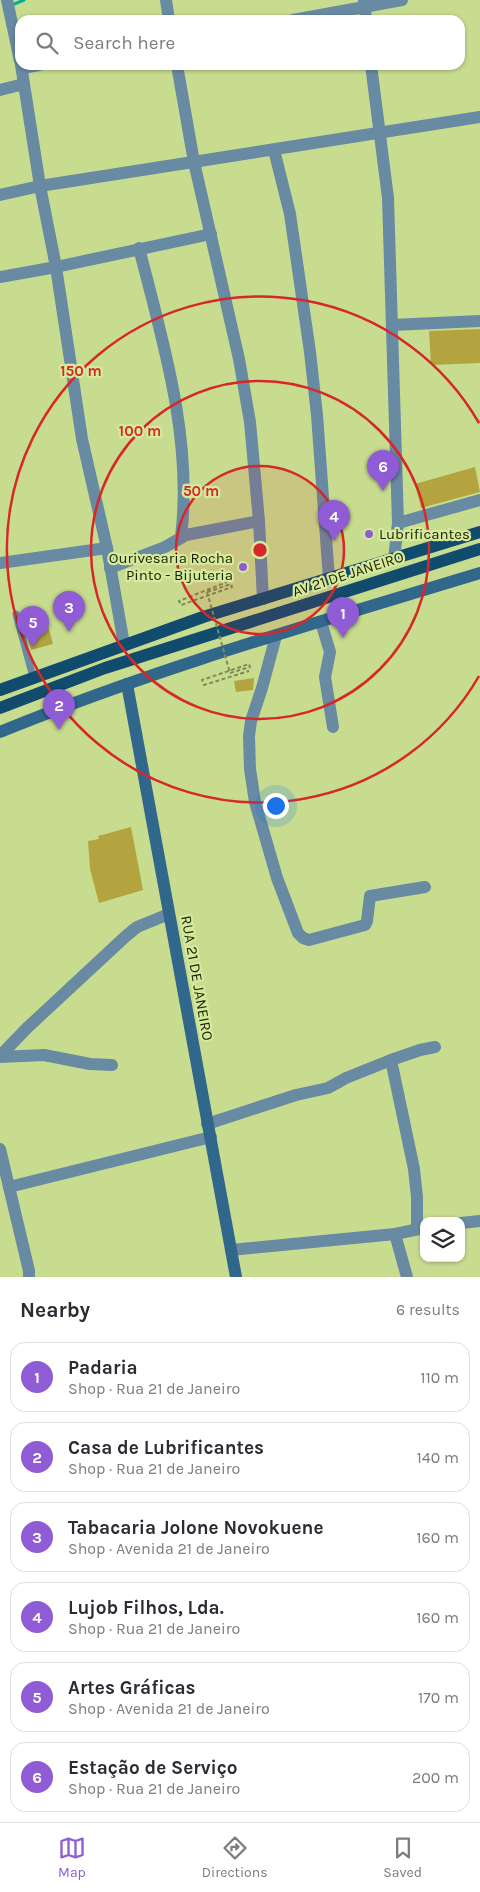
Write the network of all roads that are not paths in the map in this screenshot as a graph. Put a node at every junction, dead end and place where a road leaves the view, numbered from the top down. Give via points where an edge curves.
1 (7, 0) edge
2 (166, 0) edge
3 (402, 0) edge
4 (364, 3) edge
5 (168, 15) edge
6 (314, 15) edge
7 (15, 37) edge
8 (22, 70) edge
9 (178, 70) edge
10 (373, 70) edge
11 (24, 84) junction
12 (0, 90) edge
13 (480, 117) edge
14 (379, 133) junction
15 (274, 150) junction
16 (194, 162) junction
17 (40, 186) junction
18 (0, 195) edge
19 (211, 234) junction
20 (139, 248) junction
21 (56, 267) junction
22 (0, 277) edge
23 (480, 321) edge
24 (392, 325) junction
25 (480, 500) edge
26 (259, 521) junction
27 (398, 523) junction
28 (480, 532) edge
29 (181, 538) junction
30 (107, 548) junction
31 (480, 549) edge
32 (394, 559) junction
33 (0, 563) edge
34 (110, 568) junction
35 (480, 573) edge
36 (329, 579) junction
37 (263, 599) junction
38 (16, 614) dead end
39 (321, 622) junction
40 (276, 636) junction
41 (124, 644) junction
42 (33, 677) junction
43 (127, 684) junction
44 (0, 690) edge
45 (0, 708) edge
46 (333, 727) dead end
47 (0, 732) edge
48 (424, 888) dead end
49 (169, 914) junction
50 (435, 1047) dead end
51 (0, 1057) edge
52 (391, 1060) junction
53 (112, 1065) dead end
54 (207, 1124) junction
55 (211, 1137) junction
56 (0, 1149) edge
57 (9, 1187) junction
58 (480, 1221) edge
59 (465, 1223) edge
60 (420, 1228) edge
61 (395, 1234) junction
62 (231, 1250) junction
63 (29, 1277) edge
64 (236, 1277) edge
65 (407, 1277) edge

1 - 7 street
2 - 5 street
3 - 4 street
4 - 6 street
8 - 11 street
9 - 16 street
10 - 14 street
11 - 12 street
11 - 17 street
13 - 14 street
14 - 15 street
14 - 24 street via 388,198
15 - 16 street
15 - 36 street via 290,214 309,344
16 - 17 street
16 - 19 street
17 - 18 street
17 - 21 street
19 - 20 street
19 - 26 street via 240,359 250,422
20 - 21 street
20 - 29 street via 178,422 184,491
21 - 22 street
21 - 30 street via 82,439
23 - 24 street
24 - 27 street
25 - 27 street
26 - 29 street
26 - 37 street
27 - 32 street
28 - 32 main road
29 - 34 street
30 - 33 street
30 - 34 street
31 - 45 main road, AV 21 DE JANEIRO via 105,668
32 - 36 main road
34 - 41 street
35 - 39 street
36 - 37 main road
37 - 41 main road
38 - 42 lane
39 - 40 street
39 - 46 street via 330,652 325,677
40 - 43 street
40 - 48 street via 251,721 250,769 255,802 277,878 298,933 309,940 365,925 370,896
41 - 42 main road
42 - 44 main road
43 - 47 street
43 - 49 street, RUA 21 DE JANEIRO
49 - 51 street via 132,931
49 - 54 street, RUA 21 DE JANEIRO
50 - 52 street
51 - 53 street via 44,1055
52 - 54 street via 328,1088
52 - 60 street via 414,1169
54 - 55 street, RUA 21 DE JANEIRO
55 - 57 street
55 - 62 street, RUA 21 DE JANEIRO
56 - 57 street
57 - 63 street
58 - 59 street
60 - 61 street
61 - 62 street
61 - 65 street
62 - 64 street, RUA 21 DE JANEIRO

